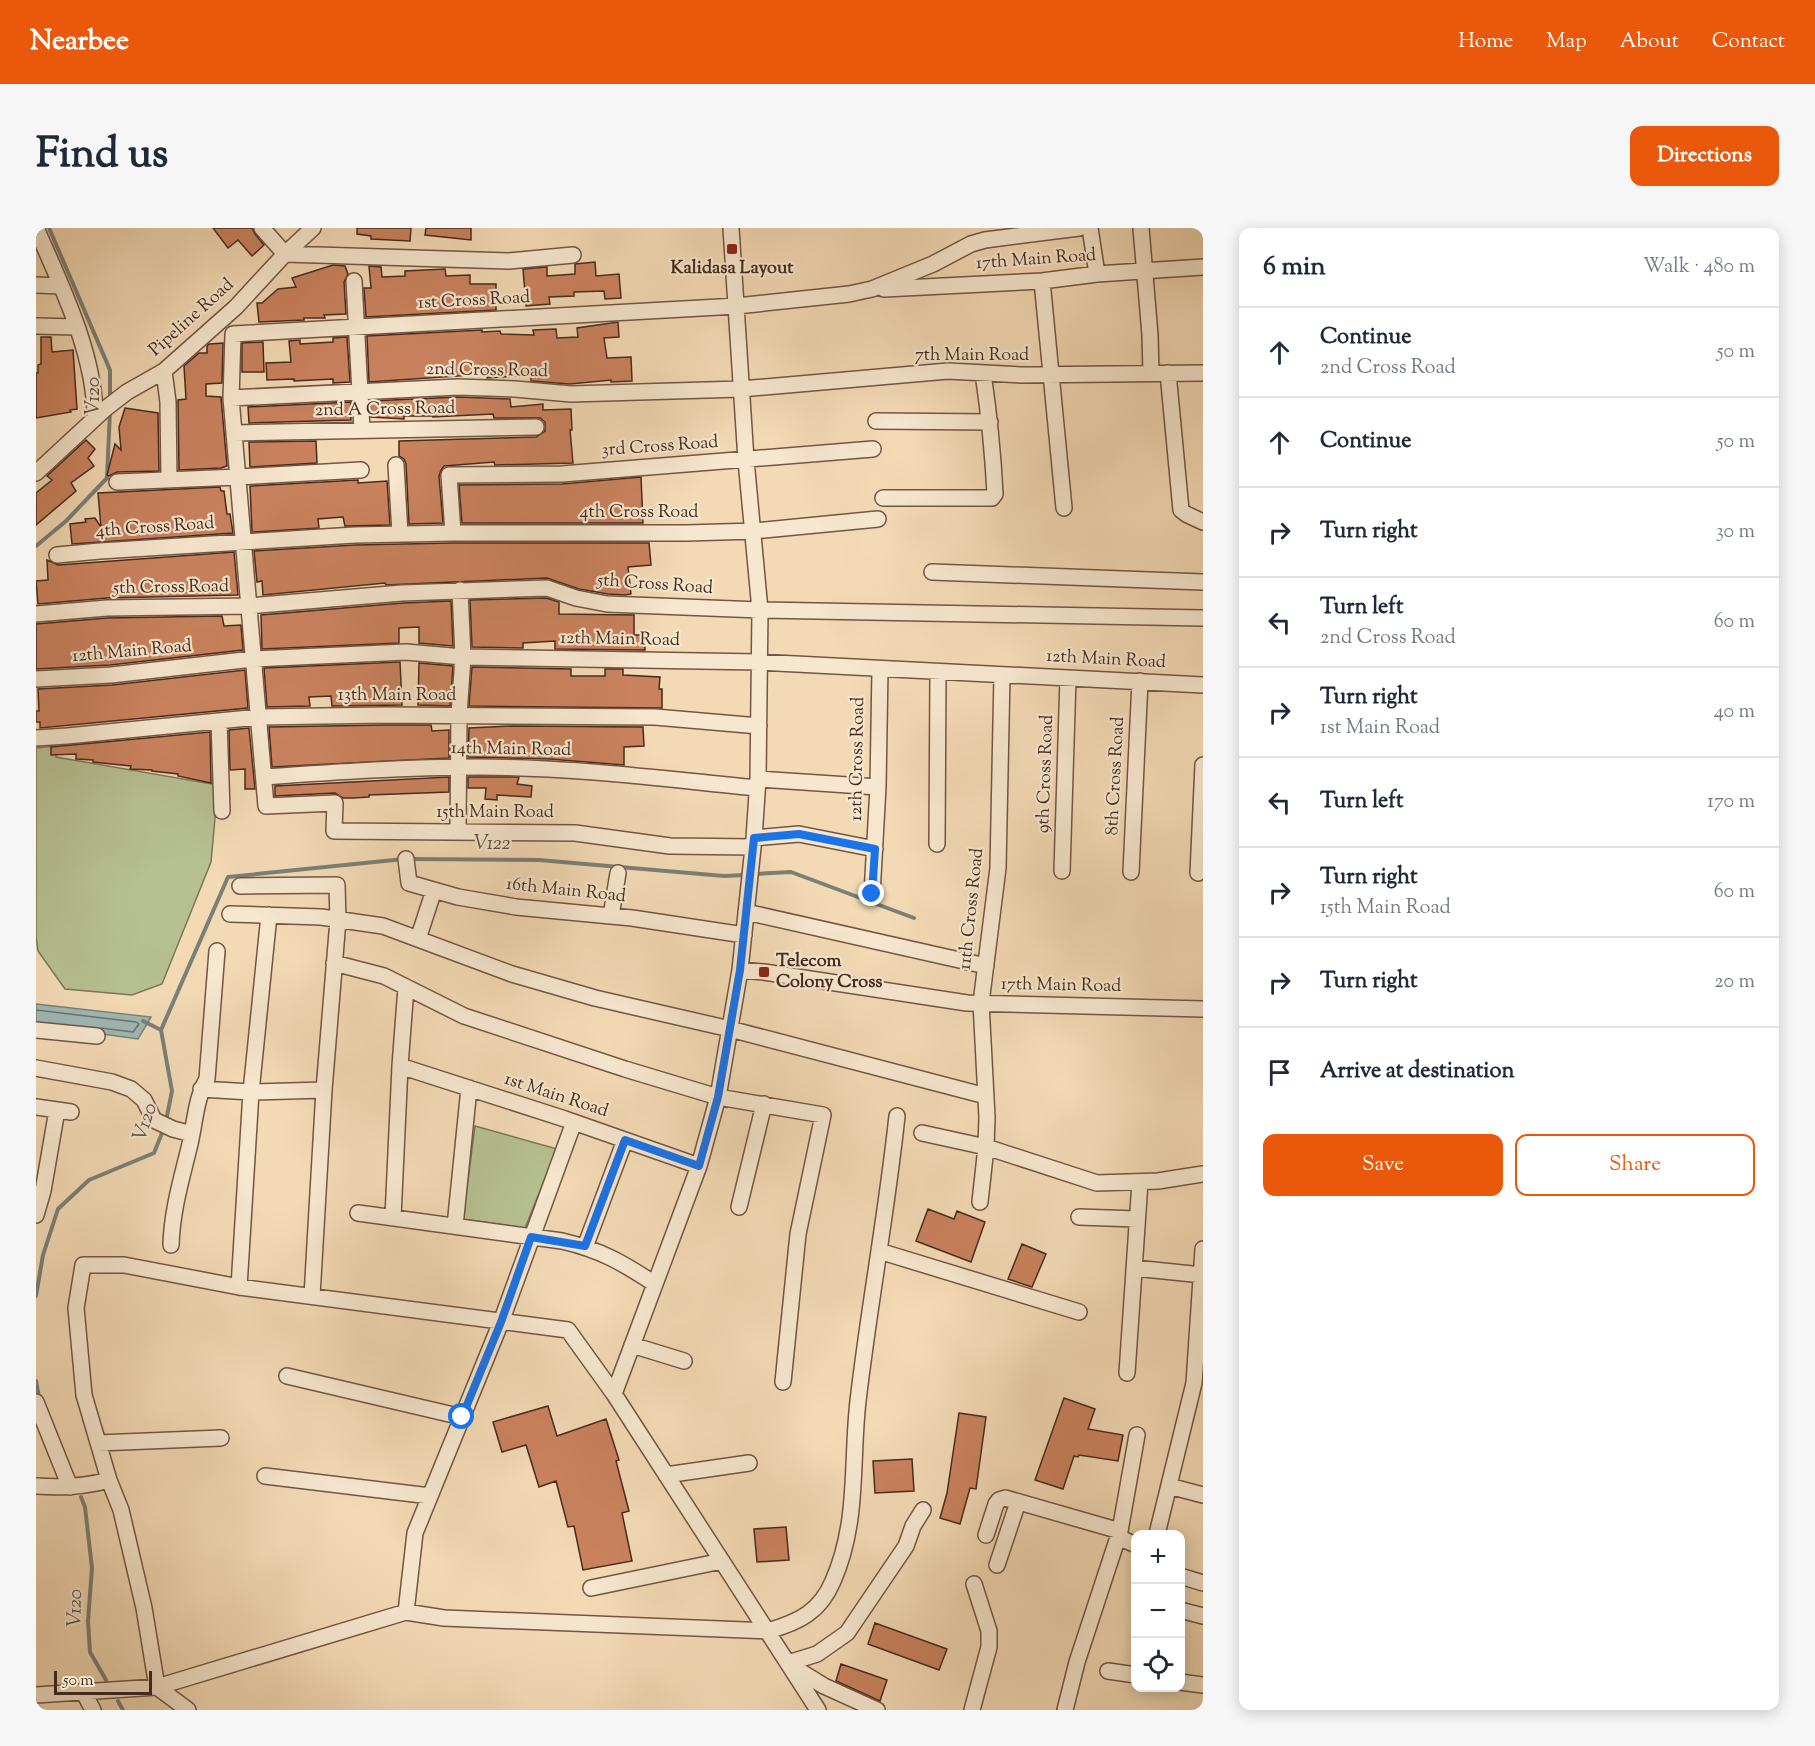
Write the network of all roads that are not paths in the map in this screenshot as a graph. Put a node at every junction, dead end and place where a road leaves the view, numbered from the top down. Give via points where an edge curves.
1 (36, 228) edge
2 (262, 228) edge
3 (313, 228) edge
4 (731, 228) edge
5 (1079, 228) edge
6 (1090, 228) edge
7 (1141, 228) edge
8 (285, 254) junction
9 (573, 255) dead end
10 (1203, 267) edge
11 (1143, 272) junction
12 (1097, 274) junction
13 (354, 281) dead end
14 (1042, 281) junction
15 (36, 285) edge
16 (60, 286) junction
17 (872, 289) junction
18 (737, 306) junction
19 (221, 320) junction
20 (36, 326) edge
21 (76, 327) junction
22 (357, 327) junction
23 (233, 334) junction
24 (164, 371) junction
25 (983, 373) junction
26 (1168, 373) junction
27 (1203, 373) edge
28 (1151, 374) junction
29 (1050, 375) junction
30 (741, 390) junction
31 (361, 392) junction
32 (231, 398) junction
33 (100, 413) junction
34 (876, 421) dead end
35 (990, 423) junction
36 (536, 427) dead end
37 (362, 430) junction
38 (234, 433) junction
39 (873, 449) dead end
40 (746, 460) junction
41 (396, 465) dead end
42 (361, 470) dead end
43 (36, 473) edge
44 (238, 477) junction
45 (169, 479) junction
46 (117, 482) dead end
47 (883, 498) dead end
48 (1064, 508) dead end
49 (878, 519) dead end
50 (1203, 522) edge
51 (753, 531) junction
52 (453, 533) junction
53 (400, 534) junction
54 (243, 542) junction
55 (57, 555) dead end
56 (932, 572) dead end
57 (1203, 582) edge
58 (460, 590) junction
59 (249, 606) junction
60 (760, 610) junction
61 (36, 614) edge
62 (1203, 618) edge
63 (463, 657) junction
64 (253, 659) junction
65 (759, 662) junction
66 (880, 669) junction
67 (938, 672) junction
68 (1002, 675) junction
69 (36, 678) edge
70 (1068, 678) junction
71 (1140, 681) junction
72 (1203, 685) edge
73 (459, 715) junction
74 (258, 717) junction
75 (219, 721) junction
76 (759, 726) junction
77 (36, 738) edge
78 (1203, 765) edge
79 (459, 768) junction
80 (264, 777) junction
81 (758, 784) junction
82 (878, 787) junction
83 (222, 811) dead end
84 (458, 832) junction
85 (753, 843) junction
86 (937, 844) dead end
87 (875, 849) junction
88 (406, 859) dead end
89 (1062, 871) dead end
90 (1131, 872) dead end
91 (618, 873) dead end
92 (1198, 873) dead end
93 (240, 886) dead end
94 (434, 890) junction
95 (872, 894) dead end
96 (746, 912) junction
97 (230, 914) dead end
98 (269, 915) junction
99 (611, 916) junction
100 (338, 920) junction
101 (744, 935) junction
102 (418, 939) junction
103 (217, 951) dead end
104 (333, 963) junction
105 (986, 966) junction
106 (740, 970) junction
107 (406, 987) junction
108 (981, 1004) junction
109 (1203, 1009) edge
110 (730, 1029) junction
111 (36, 1030) edge
112 (98, 1036) dead end
113 (399, 1066) junction
114 (36, 1068) edge
115 (469, 1088) junction
116 (201, 1089) junction
117 (324, 1090) junction
118 (251, 1092) junction
119 (986, 1096) junction
120 (718, 1097) junction
121 (764, 1104) junction
122 (36, 1107) edge
123 (897, 1116) dead end
124 (574, 1122) junction
125 (922, 1133) dead end
126 (192, 1134) junction
127 (625, 1140) junction
128 (986, 1148) junction
129 (699, 1166) junction
130 (1203, 1174) edge
131 (1140, 1182) junction
132 (980, 1202) dead end
133 (739, 1207) dead end
134 (358, 1213) dead end
135 (36, 1215) edge
136 (1078, 1216) dead end
137 (393, 1217) junction
138 (1137, 1219) junction
139 (455, 1226) junction
140 (531, 1237) junction
141 (171, 1245) dead end
142 (585, 1246) junction
143 (1203, 1249) edge
144 (879, 1251) junction
145 (1134, 1268) junction
146 (1202, 1275) edge
147 (655, 1284) junction
148 (239, 1287) junction
149 (312, 1296) junction
150 (1079, 1312) dead end
151 (501, 1322) junction
152 (632, 1345) junction
153 (684, 1361) dead end
154 (1127, 1373) dead end
155 (287, 1376) dead end
156 (783, 1382) dead end
157 (614, 1395) junction
158 (36, 1402) edge
159 (462, 1417) junction
160 (1137, 1435) dead end
161 (221, 1438) dead end
162 (98, 1443) junction
163 (749, 1463) dead end
164 (666, 1475) junction
165 (265, 1476) dead end
166 (109, 1480) junction
167 (36, 1486) edge
168 (1169, 1486) junction
169 (70, 1487) junction
170 (1203, 1495) edge
171 (430, 1496) junction
172 (1018, 1502) junction
173 (923, 1510) dead end
174 (1158, 1530) edge
175 (1119, 1534) junction
176 (986, 1535) dead end
177 (1131, 1542) edge
178 (722, 1561) junction
179 (997, 1565) dead end
180 (1185, 1578) edge
181 (1203, 1583) edge
182 (974, 1584) dead end
183 (591, 1588) dead end
184 (1185, 1611) edge
185 (406, 1612) junction
186 (1203, 1616) edge
187 (768, 1631) junction
188 (788, 1663) junction
189 (1108, 1671) dead end
190 (1131, 1674) edge
191 (1185, 1683) edge
192 (1203, 1685) edge
193 (157, 1687) junction
194 (84, 1693) junction
195 (36, 1695) edge
196 (93, 1710) edge
197 (188, 1710) edge
198 (818, 1710) edge
199 (877, 1710) edge
200 (972, 1710) edge
201 (1065, 1710) edge

1 - 16 street
2 - 8 street
3 - 8 street, Pipeline Road
4 - 18 street
5 - 17 street via 971,244
6 - 12 street
7 - 11 street
8 - 9 street via 509,261
8 - 19 street, Pipeline Road
10 - 11 street, 17th Main Road
11 - 12 street, 17th Main Road
11 - 28 street
12 - 14 street, 17th Main Road
13 - 22 street
14 - 17 street, 17th Main Road
14 - 29 street
15 - 16 street
16 - 21 street
17 - 18 street
18 - 22 street, 1st Cross Road
18 - 30 street
19 - 23 street
19 - 24 street, Pipeline Road
20 - 21 street
21 - 33 street
22 - 23 street, 1st Cross Road
22 - 31 street
23 - 32 street
24 - 33 street, Pipeline Road
24 - 45 street
25 - 29 street, 7th Main Road
25 - 30 street, 7th Main Road via 948,371
25 - 35 street
26 - 27 street, 7th Main Road
26 - 28 street, 7th Main Road
26 - 50 street via 1181,510
28 - 29 street, 7th Main Road
29 - 48 street
30 - 31 street, 2nd Cross Road via 571,394 458,387
30 - 40 street
31 - 32 street, 2nd Cross Road
31 - 37 street
32 - 38 street
33 - 43 street, Pipeline Road
34 - 35 street
35 - 47 street via 995,494 992,498
36 - 37 street, 2nd A Cross Road
37 - 38 street, 2nd A Cross Road
38 - 44 street
39 - 40 street, 3rd Cross Road
40 - 51 street
40 - 52 street, 3rd Cross Road via 562,474 449,475
41 - 53 street
42 - 44 street
44 - 45 street
44 - 54 street
45 - 46 street
49 - 51 street, 4th Cross Road
51 - 52 street, 4th Cross Road
51 - 60 street
52 - 53 street, 4th Cross Road
53 - 54 street, 4th Cross Road
54 - 55 street, 4th Cross Road
54 - 59 street
56 - 57 street
58 - 59 street, 5th Cross Road
58 - 60 street, 5th Cross Road via 547,588 606,604
58 - 63 street
59 - 61 street, 5th Cross Road via 107,608
59 - 64 street
60 - 62 street, 5th Cross Road
60 - 65 street
63 - 64 street, 12th Main Road via 406,652
63 - 65 street, 12th Main Road
63 - 73 street
64 - 69 street, 12th Main Road via 111,675
64 - 74 street
65 - 66 street, 12th Main Road
65 - 76 street
66 - 67 street, 12th Main Road
66 - 82 street, 12th Cross Road
67 - 68 street, 12th Main Road
67 - 86 street
68 - 70 street, 12th Main Road
68 - 105 street, 11th Cross Road via 998,868
70 - 71 street, 12th Main Road
70 - 89 street, 9th Cross Road
71 - 72 street, 12th Main Road
71 - 90 street, 8th Cross Road
73 - 74 street, 13th Main Road
73 - 76 street, 13th Main Road via 655,717
73 - 79 street
74 - 75 street, 13th Main Road
74 - 80 street
75 - 77 street, 13th Main Road
75 - 83 street
76 - 81 street
78 - 92 street
79 - 80 street, 14th Main Road
79 - 81 street, 14th Main Road via 590,772
79 - 84 street
80 - 84 street, 15th Main Road via 266,806 335,803 333,831
81 - 82 street, 14th Main Road
81 - 85 street
82 - 87 street, 12th Cross Road
84 - 85 street, 15th Main Road via 575,833 670,846
85 - 87 street, 15th Main Road via 799,834
85 - 96 street
87 - 95 street, 12th Cross Road
88 - 94 street, 16th Main Road via 409,883
91 - 99 street
93 - 100 street via 265,882 337,885
94 - 99 street, 16th Main Road via 516,907
94 - 102 street
96 - 101 street
96 - 105 street
97 - 98 street
98 - 100 street
98 - 118 street
99 - 101 street, 16th Main Road
100 - 102 street via 382,926
100 - 104 street
101 - 106 street
102 - 110 street via 512,974 595,998
103 - 116 street via 207,1079
104 - 107 street via 384,976
104 - 117 street
105 - 108 street, 11th Cross Road
106 - 108 street, 17th Main Road
106 - 110 street
107 - 113 street
107 - 120 street via 464,1016
108 - 109 street, 17th Main Road
108 - 119 street, 11th Cross Road
110 - 119 street
110 - 120 street
111 - 112 street
113 - 115 street, 1st Main Road
113 - 137 street
114 - 126 street via 131,1089 144,1100 154,1120
115 - 124 street, 1st Main Road
115 - 139 street
116 - 118 street
116 - 126 street
117 - 118 street
117 - 149 street
118 - 148 street
119 - 128 street, 11th Cross Road
120 - 121 street
120 - 129 street
121 - 133 street
121 - 156 street via 823,1115 798,1234
122 - 135 street via 64,1111
123 - 144 street
124 - 127 street, 1st Main Road
124 - 140 street
125 - 128 street
126 - 141 street via 172,1218
127 - 129 street, 1st Main Road
127 - 142 street
128 - 131 street via 1097,1183
128 - 132 street, 11th Cross Road
129 - 147 street
130 - 131 street
131 - 138 street
134 - 137 street
136 - 138 street
137 - 139 street
138 - 145 street
139 - 140 street
140 - 142 street
140 - 151 street
142 - 147 street via 619,1260
143 - 146 street
144 - 150 street
144 - 187 street via 856,1416 848,1539 833,1582 817,1608 794,1623
145 - 146 street
145 - 154 street
146 - 168 street via 1194,1383
147 - 152 street
148 - 149 street
148 - 162 street via 124,1265 83,1265 76,1308 84,1395
149 - 151 street
151 - 157 street via 568,1330
151 - 159 street
152 - 153 street
152 - 157 street
155 - 159 street
157 - 164 street
158 - 169 street
159 - 171 street
160 - 175 street
161 - 162 street
162 - 166 street
163 - 164 street
164 - 178 street
165 - 171 street
166 - 169 street
166 - 193 street via 121,1510 139,1586
167 - 169 street
168 - 170 street
168 - 174 street
171 - 185 street via 415,1533
172 - 175 street
172 - 176 street via 999,1500
172 - 179 street
173 - 188 street via 906,1546 847,1633 817,1654
175 - 177 street
175 - 201 street
178 - 183 street
178 - 187 street
180 - 181 street
182 - 200 street via 989,1631 989,1647
184 - 186 street
185 - 187 street via 444,1618
185 - 193 street
187 - 188 street
188 - 198 street
188 - 199 street via 824,1686
189 - 190 street
191 - 192 street
193 - 194 street
193 - 197 street
194 - 195 street
194 - 196 street

